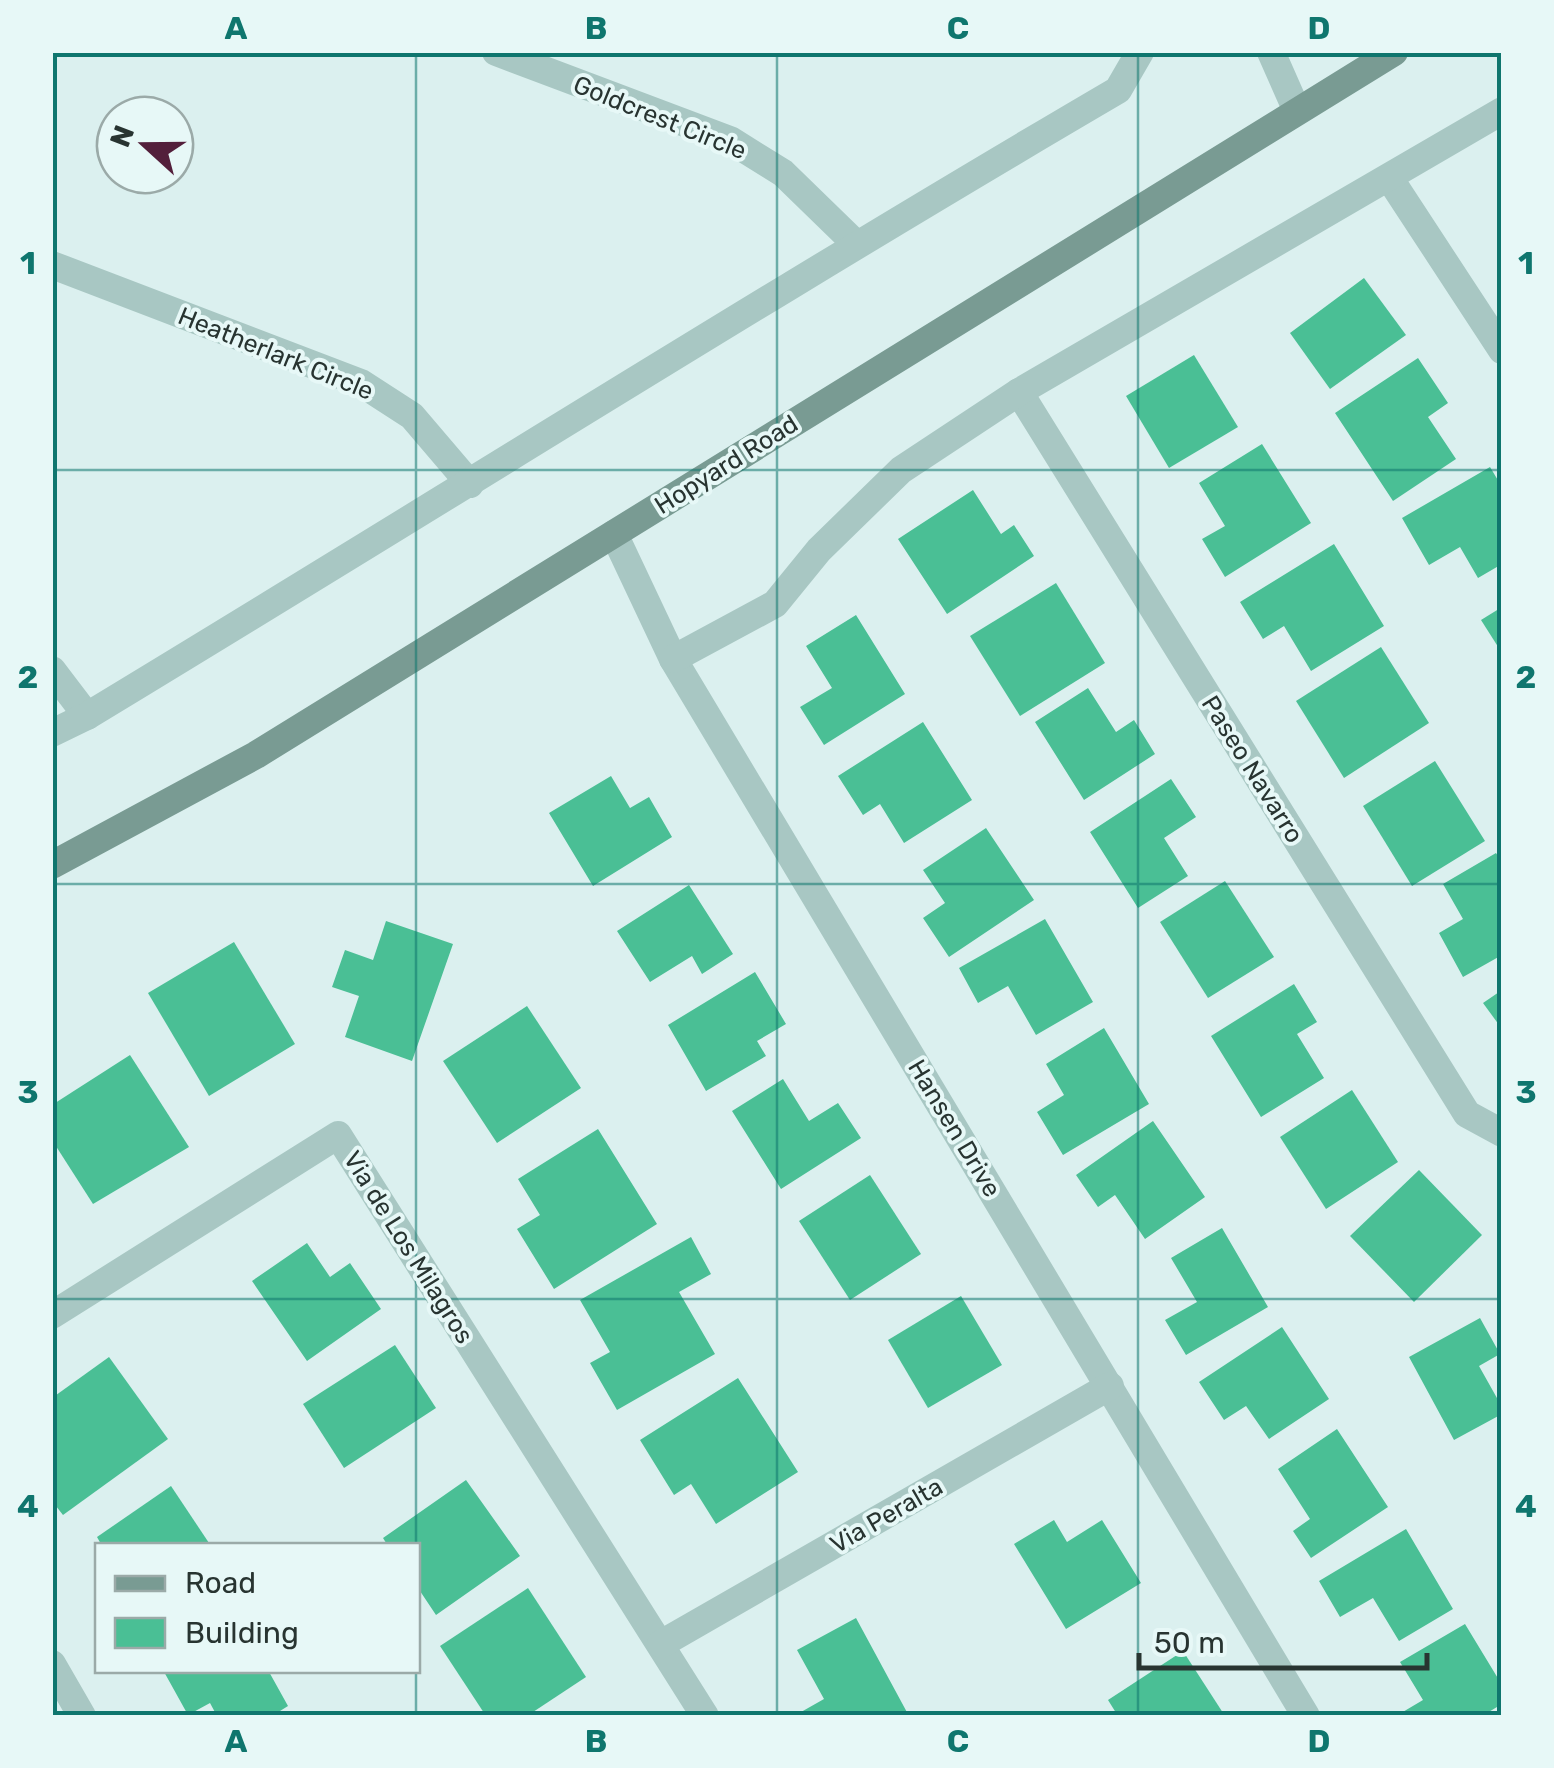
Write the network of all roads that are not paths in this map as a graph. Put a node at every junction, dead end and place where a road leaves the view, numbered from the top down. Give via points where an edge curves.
1 (496, 52) edge
2 (1140, 52) edge
3 (1271, 52) edge
4 (1394, 52) edge
5 (1297, 111) junction
6 (1502, 111) edge
7 (1390, 179) junction
8 (856, 244) junction
9 (52, 265) edge
10 (1502, 350) edge
11 (1019, 392) junction
12 (470, 484) junction
13 (614, 534) junction
14 (673, 659) junction
15 (52, 670) edge
16 (87, 716) junction
17 (52, 733) edge
18 (52, 865) edge
19 (1502, 1132) edge
20 (52, 1315) edge
21 (1110, 1386) junction
22 (661, 1644) junction
23 (52, 1664) edge
24 (82, 1716) edge
25 (706, 1716) edge
26 (1306, 1716) edge

1 - 8 street, Goldcrest Circle via 730,140 783,173
2 - 8 street via 1118,90
3 - 5 street
4 - 5 main road, Hopyard Road
5 - 13 main road, Hopyard Road
6 - 7 street
7 - 10 street
7 - 11 street
8 - 12 street
9 - 12 street, Heatherlark Circle via 361,383 412,416
11 - 14 street via 901,470 775,604
11 - 19 street, Paseo Navarro via 1467,1114
12 - 16 street
13 - 14 street, Hansen Drive
13 - 18 main road, Hopyard Road via 256,755
14 - 21 street, Hansen Drive
15 - 16 street
16 - 17 street
20 - 22 street, Via de Los Milagros via 338,1135
21 - 22 street, Via Peralta
21 - 26 street, Hansen Drive
22 - 25 street
23 - 24 street

